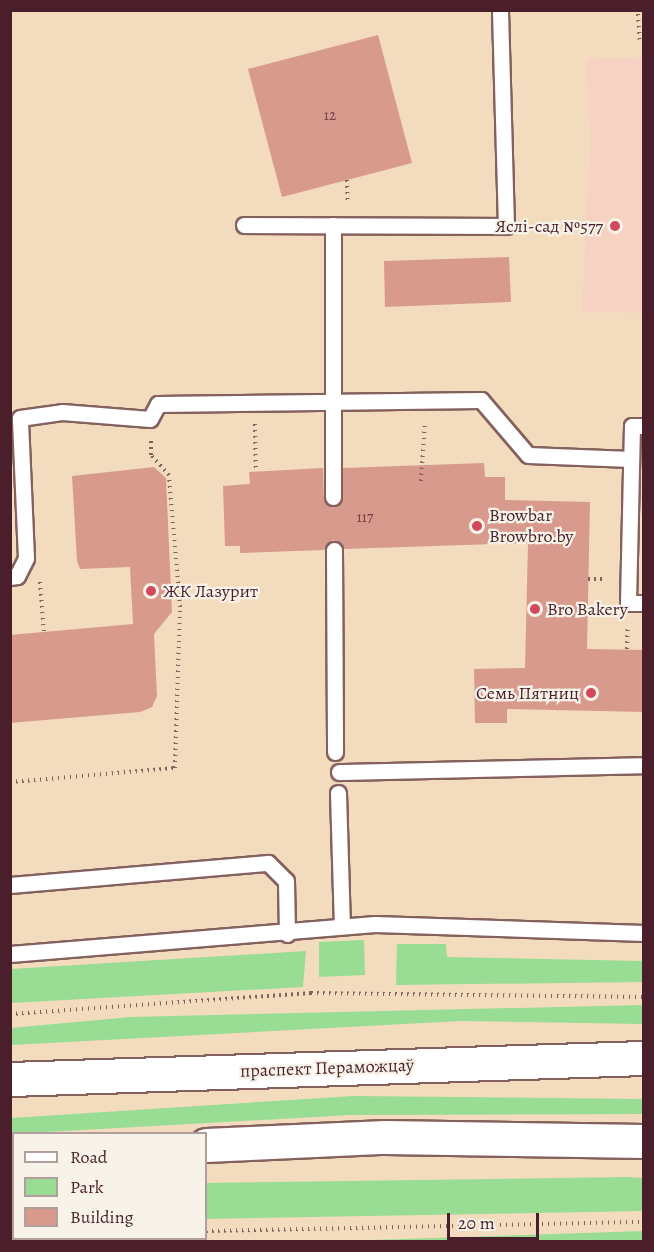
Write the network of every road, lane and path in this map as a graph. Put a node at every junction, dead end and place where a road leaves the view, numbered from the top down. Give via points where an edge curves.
1 (500, 10) edge
2 (638, 14) dead end
3 (640, 41) dead end
4 (244, 225) dead end
5 (333, 225) junction
6 (427, 399) junction
7 (329, 401) junction
8 (254, 403) junction
9 (15, 415) edge
10 (150, 419) junction
11 (644, 426) edge
12 (631, 459) junction
13 (256, 471) dead end
14 (421, 481) dead end
15 (16, 487) edge
16 (333, 497) dead end
17 (334, 549) dead end
18 (14, 576) edge
19 (644, 603) edge
20 (44, 632) dead end
21 (335, 752) dead end
22 (644, 765) edge
23 (339, 772) dead end
24 (10, 782) edge
25 (338, 793) dead end
26 (10, 885) edge
27 (342, 926) junction
28 (644, 933) edge
29 (287, 934) junction
30 (10, 954) edge
31 (644, 997) edge
32 (10, 1014) edge
33 (644, 1058) edge
34 (10, 1079) edge
35 (639, 1143) edge
36 (207, 1145) edge
37 (644, 1222) edge
38 (207, 1232) edge
39 (83, 1240) edge
40 (59, 1242) edge

1 - 5 lane via 506,226
2 - 3 path
4 - 5 lane
5 - 7 lane via 336,358
6 - 7 lane
6 - 12 lane via 481,400 528,455
6 - 14 path
7 - 8 lane
7 - 16 lane
8 - 10 lane via 158,404
8 - 13 path
9 - 10 lane via 62,412
9 - 15 lane
10 - 24 path via 152,455 169,476 180,607 174,768
11 - 12 lane via 632,426
12 - 19 lane via 628,603
15 - 18 lane via 26,558
17 - 21 lane
18 - 20 path via 40,576
22 - 23 lane
25 - 27 lane
26 - 29 lane via 268,863 286,880
27 - 28 lane
27 - 29 lane
29 - 30 lane
31 - 32 path via 311,993
33 - 34 main road, праспект Пераможцаў
35 - 36 main road via 385,1137
37 - 38 path
39 - 40 path

